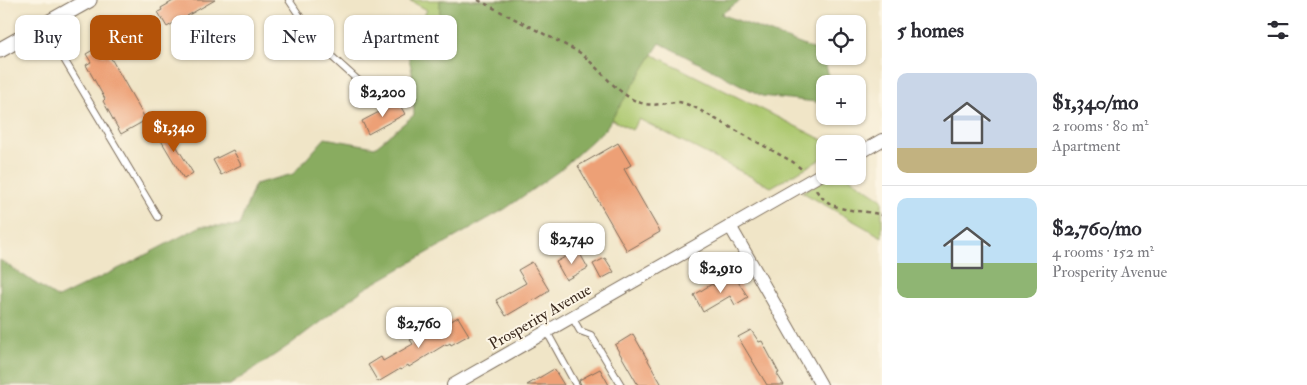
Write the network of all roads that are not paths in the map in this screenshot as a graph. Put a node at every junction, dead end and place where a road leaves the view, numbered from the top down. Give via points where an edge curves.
1 (89, 0) edge
2 (289, 0) edge
3 (63, 15) edge
4 (15, 42) edge
5 (0, 50) edge
6 (65, 60) edge
7 (372, 93) dead end
8 (882, 140) edge
9 (866, 149) edge
10 (816, 177) edge
11 (158, 217) dead end
12 (730, 226) junction
13 (572, 317) junction
14 (547, 332) junction
15 (453, 385) edge
16 (576, 385) edge
17 (621, 385) edge
18 (821, 385) edge

1 - 3 street
2 - 7 lane via 319,45
4 - 5 street
6 - 11 lane
8 - 9 street
10 - 12 street, Prosperity Avenue
12 - 13 street, Prosperity Avenue
12 - 18 street
13 - 14 street, Prosperity Avenue
13 - 17 lane via 580,331 591,335
14 - 15 street, Prosperity Avenue
14 - 16 lane

